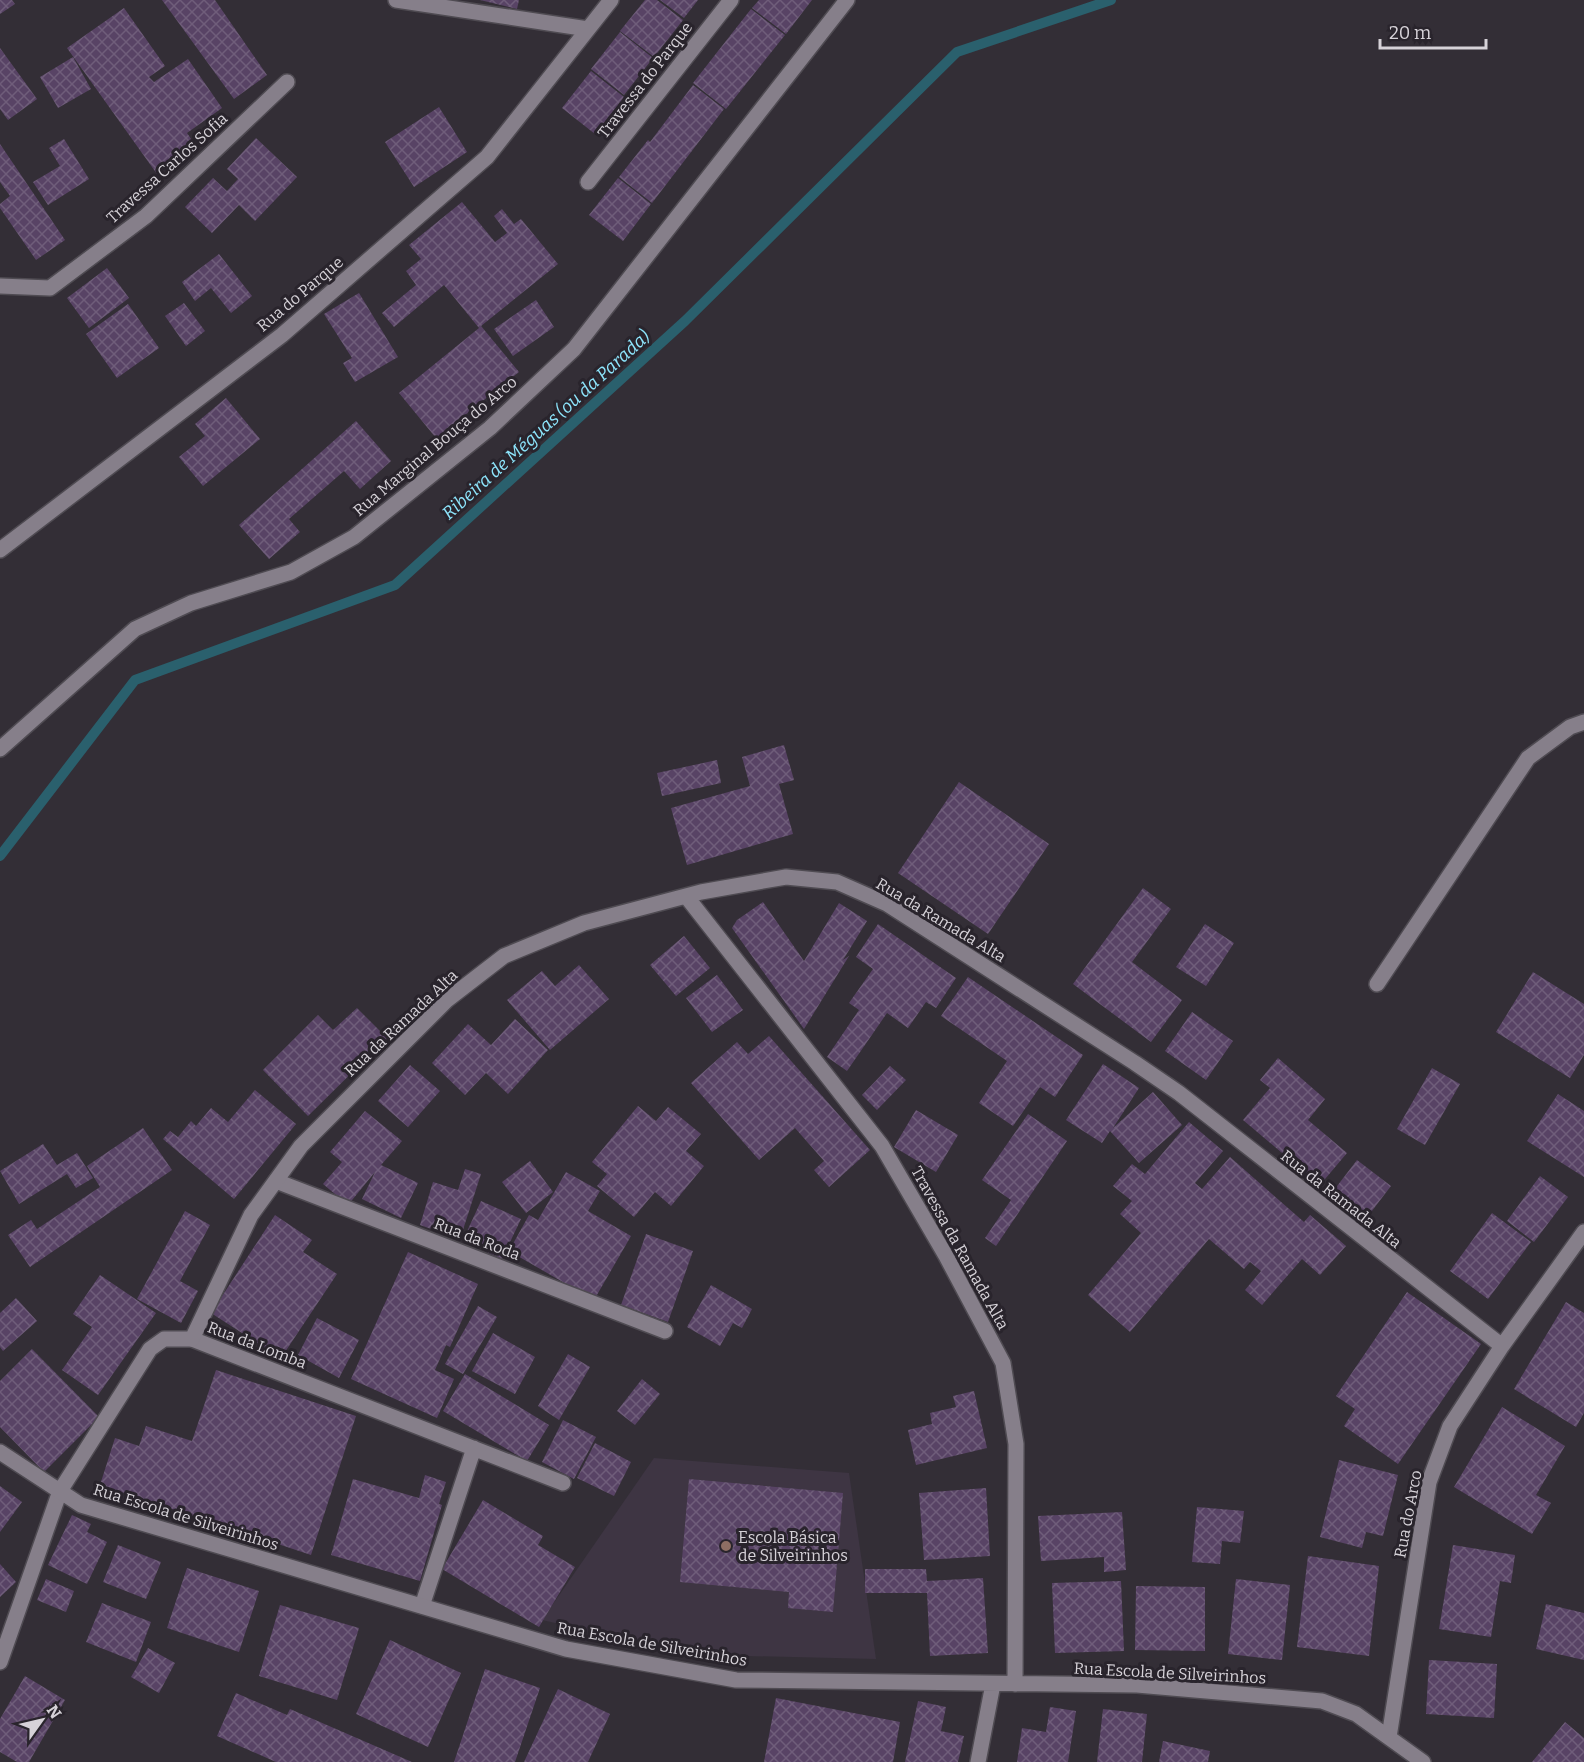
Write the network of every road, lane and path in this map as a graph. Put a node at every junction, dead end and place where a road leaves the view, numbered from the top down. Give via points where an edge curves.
1 (396, 0) edge
2 (611, 0) edge
3 (731, 0) edge
4 (847, 0) edge
5 (588, 29) junction
6 (287, 82) dead end
7 (588, 182) dead end
8 (0, 286) edge
9 (0, 550) edge
10 (1584, 722) edge
11 (0, 749) edge
12 (686, 896) junction
13 (1377, 984) dead end
14 (276, 1181) junction
15 (1584, 1232) edge
16 (665, 1330) dead end
17 (192, 1339) junction
18 (1502, 1346) junction
19 (474, 1448) junction
20 (0, 1452) edge
21 (563, 1483) dead end
22 (60, 1491) junction
23 (422, 1606) junction
24 (0, 1662) edge
25 (993, 1684) junction
26 (1015, 1684) junction
27 (1389, 1737) junction
28 (978, 1762) edge
29 (1423, 1762) edge

1 - 5 street
2 - 5 street, Rua do Parque
3 - 7 street, Travessa do Parque
4 - 11 street, Rua Marginal Bouça do Arco via 574,349 490,428 354,537 291,572 191,603 135,629
5 - 9 street, Rua do Parque via 488,156 282,335
6 - 8 street, Travessa Carlos Sofia via 146,216 50,288
10 - 13 street via 1570,727 1528,758
12 - 14 street, Rua da Ramada Alta via 584,922 504,957 447,1000 301,1146
12 - 18 street, Rua da Ramada Alta via 786,877 837,882 887,904 1179,1093
12 - 26 street, Travessa da Ramada Alta via 882,1146 1003,1363 1016,1444
14 - 16 street, Rua da Roda
14 - 17 street, Rua da Ramada Alta via 251,1215
15 - 18 street, Rua do Arco
17 - 19 street, Rua da Lomba
17 - 22 street, Rua da Lomba via 164,1339 150,1349
18 - 27 street, Rua do Arco via 1450,1426 1430,1482
19 - 21 street, Rua da Lomba
19 - 23 street
20 - 22 street, Rua Escola de Silveirinhos
22 - 23 street, Rua Escola de Silveirinhos via 81,1505
22 - 24 street, Rua da Lomba
23 - 25 street, Rua Escola de Silveirinhos via 566,1649 736,1680
25 - 26 street, Rua Escola de Silveirinhos
25 - 28 street
26 - 27 street, Rua Escola de Silveirinhos via 1137,1686 1322,1701 1356,1714
27 - 29 street, Rua Escola de Silveirinhos

